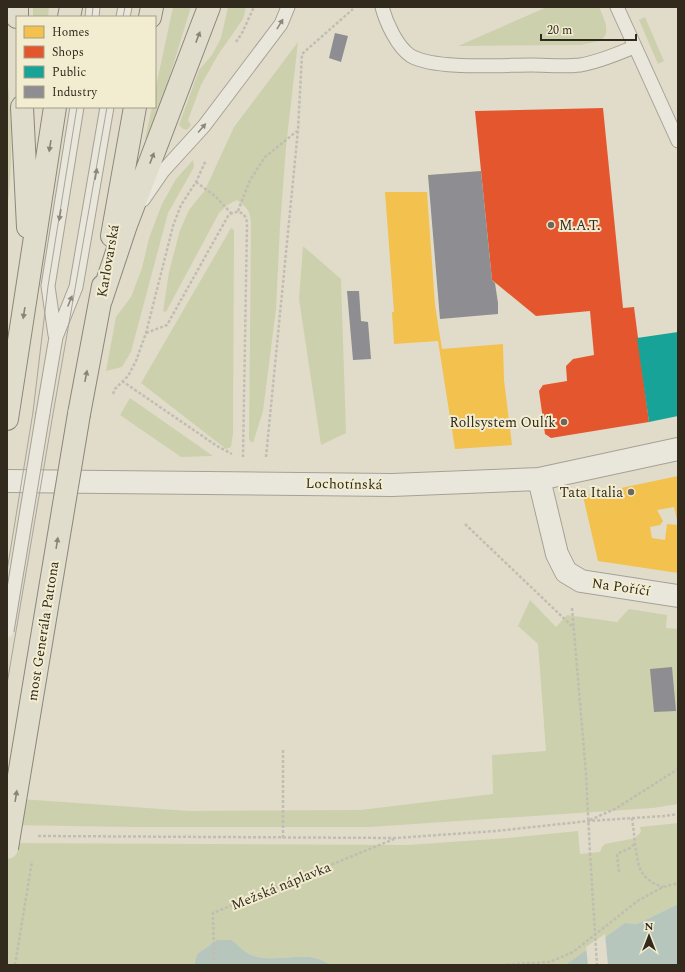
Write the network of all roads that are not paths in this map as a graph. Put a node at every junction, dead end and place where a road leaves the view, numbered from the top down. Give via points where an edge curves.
1 (209, 7) edge
2 (288, 7) edge
3 (382, 7) edge
4 (617, 7) edge
5 (634, 47) junction
6 (22, 108) edge
7 (56, 108) edge
8 (77, 108) edge
9 (107, 108) edge
10 (134, 108) edge
11 (678, 141) edge
12 (126, 225) junction
13 (30, 274) junction
14 (101, 300) junction
15 (56, 337) junction
16 (78, 414) joint
17 (8, 415) edge
18 (678, 449) edge
19 (539, 480) junction
20 (7, 481) edge
21 (678, 596) edge
22 (7, 631) edge
23 (7, 848) edge

12 -> 1 main road
12 -> 2 lane via 163,171 204,126 281,24
3 - 5 lane via 398,42 410,55 430,63 579,65
4 - 5 lane
5 - 11 lane
6 - 13 main road
7 -> 13 main road
8 -> 15 lane, Karlovarská via 48,286
15 -> 9 lane, Karlovarská via 76,287
10 - 14 main road, Karlovarská
12 - 14 main road
13 -> 17 main road
16 -> 14 main road, Karlovarská
15 - 22 lane, Karlovarská, bridge
23 -> 16 main road, most Generála Pattona, bridge
18 - 19 street, Lochotínská
19 - 20 street, Lochotínská via 392,485
19 - 21 street, Na Poříčí via 557,554 566,572 581,581

